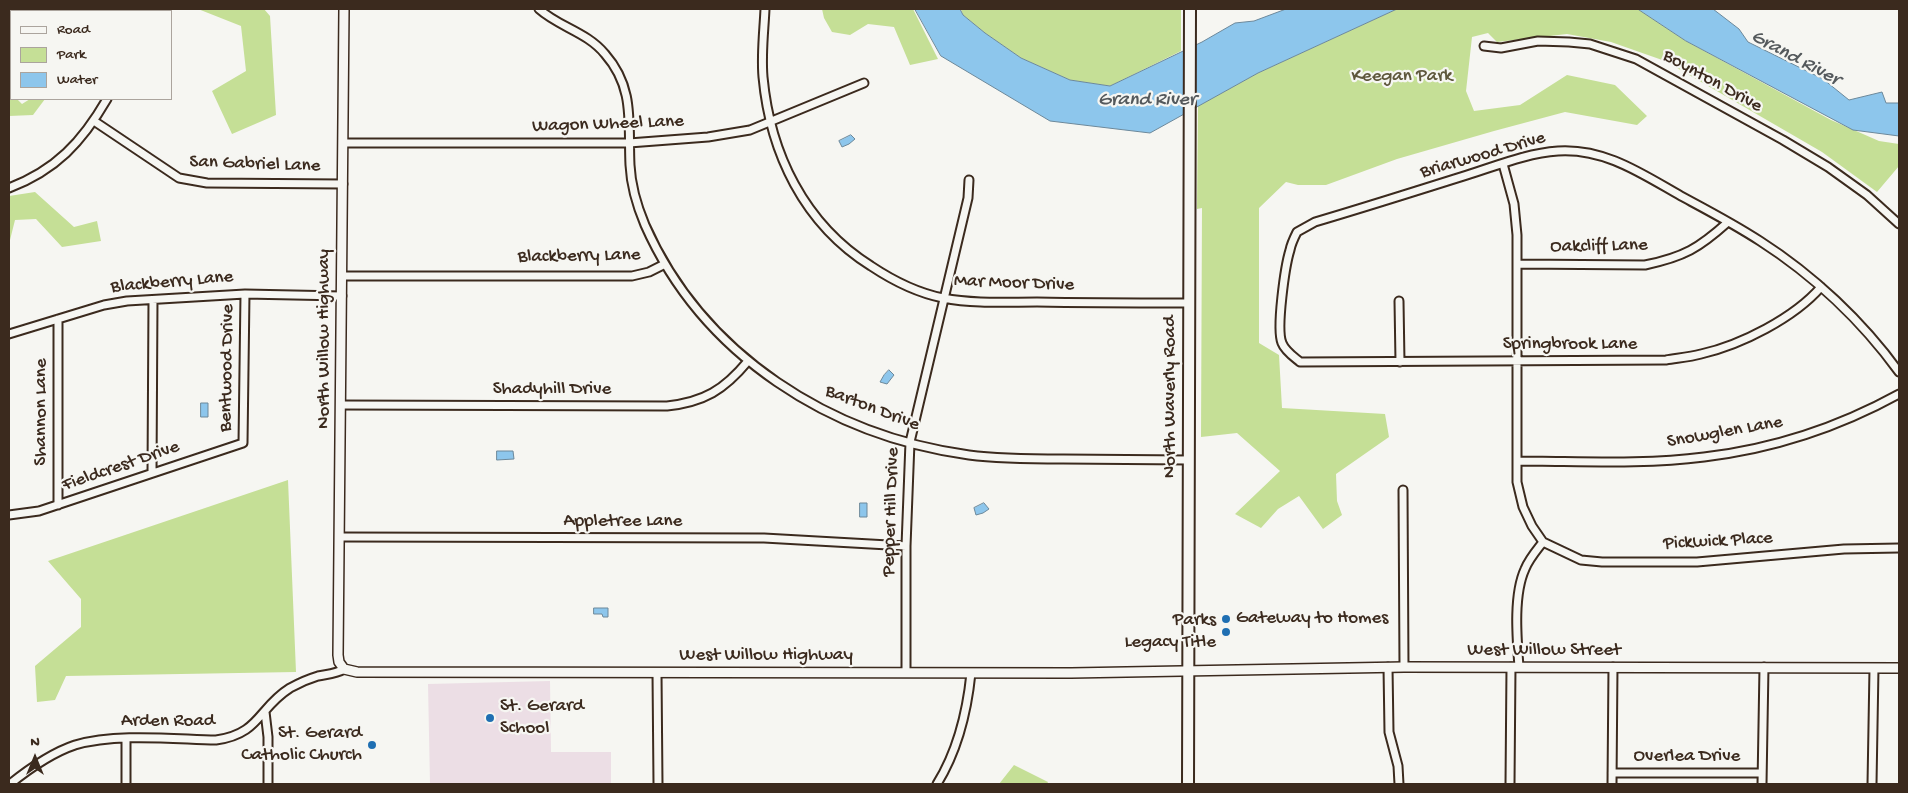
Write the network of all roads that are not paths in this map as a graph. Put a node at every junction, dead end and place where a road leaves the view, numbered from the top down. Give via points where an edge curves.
1 (344, 9) edge
2 (539, 9) edge
3 (765, 9) edge
4 (1190, 9) edge
5 (1484, 46) dead end
6 (864, 83) dead end
7 (106, 100) edge
8 (94, 121) junction
9 (770, 122) junction
10 (343, 143) junction
11 (630, 143) junction
12 (1503, 164) junction
13 (969, 180) dead end
14 (343, 184) junction
15 (9, 188) edge
16 (1728, 222) junction
17 (1899, 224) edge
18 (665, 264) junction
19 (1518, 264) junction
20 (342, 276) junction
21 (1821, 287) junction
22 (245, 294) junction
23 (342, 296) junction
24 (943, 298) junction
25 (153, 300) junction
26 (1399, 302) dead end
27 (1188, 304) junction
28 (58, 319) junction
29 (9, 334) edge
30 (748, 361) junction
31 (1517, 361) junction
32 (1300, 362) joint
33 (1400, 362) junction
34 (1899, 372) edge
35 (1899, 394) edge
36 (341, 406) junction
37 (243, 442) joint
38 (910, 442) junction
39 (1189, 460) junction
40 (1517, 461) junction
41 (152, 473) junction
42 (1403, 490) dead end
43 (58, 505) junction
44 (9, 515) edge
45 (340, 537) junction
46 (1543, 542) junction
47 (906, 546) junction
48 (1899, 548) edge
49 (1388, 667) junction
50 (1404, 667) junction
51 (1515, 667) junction
52 (1614, 667) junction
53 (1764, 667) junction
54 (1874, 668) junction
55 (1899, 668) edge
56 (344, 669) junction
57 (1188, 671) junction
58 (906, 672) junction
59 (657, 673) junction
60 (971, 673) junction
61 (265, 712) junction
62 (126, 739) junction
63 (1612, 773) junction
64 (1762, 773) junction
65 (10, 784) edge
66 (126, 784) edge
67 (268, 784) edge
68 (658, 784) edge
69 (937, 784) edge
70 (1188, 784) edge
71 (1399, 784) edge
72 (1510, 784) edge
73 (1612, 784) edge
74 (1762, 784) edge
75 (1872, 784) edge

1 - 10 street, North Willow Highway
2 - 11 street, Barton Drive via 593,42 616,68 628,97
3 - 9 street, Mar Moor Drive via 763,76
4 - 27 main road, North Waverly Road
5 - 17 street, Boynton Drive via 1501,48 1538,41 1569,42 1597,46 1636,59 1828,167 1867,195
6 - 9 street, Wagon Wheel Lane
7 - 8 street
8 - 14 street, San Gabriel Lane via 179,178 207,183
8 - 15 street via 61,159
9 - 11 street, Wagon Wheel Lane via 750,130 708,138
9 - 24 street, Mar Moor Drive via 780,155 794,184 806,206 827,231 881,273
10 - 11 street, Wagon Wheel Lane
10 - 14 street, North Willow Highway
11 - 18 street, Barton Drive via 635,197 646,228
12 - 16 street, Briarwood Drive via 1558,151 1601,155 1628,166
12 - 19 street via 1514,204
12 - 32 street, Briarwood Drive via 1315,222 1297,232 1286,268 1280,330 1288,353
13 - 24 street, Pepper Hill Drive via 968,198
14 - 20 street, North Willow Highway
16 - 19 street, Oakcliff Lane via 1687,253 1653,263
16 - 21 street, Briarwood Drive via 1760,241
18 - 20 street, Blackberry Lane via 632,276
18 - 30 street, Barton Drive via 703,316
19 - 31 street
20 - 23 street, North Willow Highway
21 - 31 street, Springbrook Lane via 1786,316 1757,333 1701,354 1644,361
21 - 34 street, Briarwood Drive via 1871,337
22 - 23 street, Blackberry Lane
22 - 25 street, Blackberry Lane
22 - 37 street, Bentwood Drive
23 - 36 street, North Willow Highway
24 - 27 street, Mar Moor Drive via 983,302
24 - 38 street, Pepper Hill Drive
25 - 28 street, Blackberry Lane via 104,305
25 - 41 street
26 - 33 street
27 - 39 main road, North Waverly Road
28 - 29 street, Blackberry Lane
28 - 43 street, Shannon Lane
30 - 36 street, Shadyhill Drive via 724,386 704,398 682,404
30 - 38 street, Barton Drive via 793,394 838,417
31 - 33 street, Springbrook Lane
31 - 40 street
32 - 33 street, Springbrook Lane
35 - 40 street, Snowglen Lane via 1803,435 1705,457 1647,461
36 - 45 street, North Willow Highway
37 - 41 street, Fieldcrest Drive
38 - 39 street, Barton Drive via 993,457
38 - 47 street, Pepper Hill Drive
39 - 57 main road, North Waverly Road
40 - 46 street via 1521,501
41 - 43 street, Fieldcrest Drive
42 - 50 street
43 - 44 street, Fieldcrest Drive via 40,512
45 - 47 street, Appletree Lane via 764,538
45 - 56 street, North Willow Highway via 338,656
46 - 48 street, Pickwick Place via 1581,560 1602,562 1705,561
46 - 51 street via 1525,569 1520,585
47 - 58 street, Pepper Hill Drive
49 - 50 street, West Willow Street
49 - 57 street, West Willow Street
49 - 71 street via 1389,732
50 - 51 street, West Willow Street
51 - 52 street, West Willow Street
51 - 72 street
52 - 53 street, West Willow Street
52 - 63 street
53 - 54 street, West Willow Street
53 - 64 street
54 - 55 street, West Willow Street
54 - 75 street
56 - 59 street, West Willow Highway via 358,672
56 - 61 street, Arden Road via 299,683 270,704
57 - 60 street, West Willow Highway
57 - 70 main road, North Waverly Road
58 - 59 street, West Willow Highway
58 - 60 street, West Willow Highway
59 - 68 street
60 - 69 street via 960,736
61 - 62 street, Arden Road via 253,725 229,738
61 - 67 street
62 - 65 street, Arden Road via 102,739 74,746 29,769
62 - 66 street
63 - 64 street, Overlea Drive
63 - 73 street
64 - 74 street

